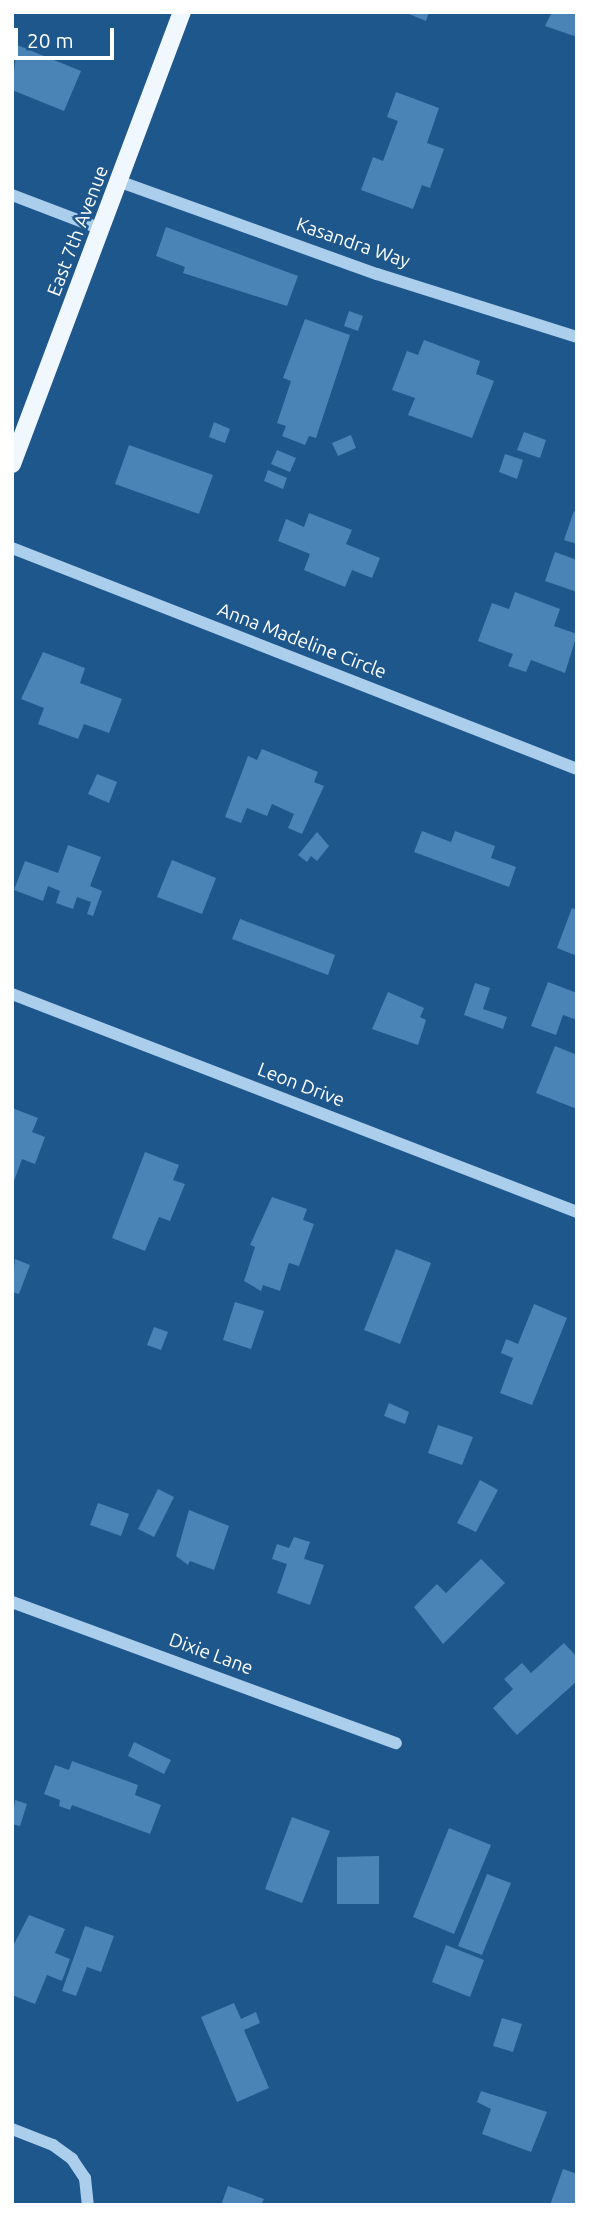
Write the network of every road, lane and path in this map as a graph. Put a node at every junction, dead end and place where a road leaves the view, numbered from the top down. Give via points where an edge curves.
1 (182, 12) edge
2 (118, 181) junction
3 (12, 195) edge
4 (101, 229) junction
5 (577, 337) edge
6 (12, 464) edge
7 (12, 548) edge
8 (577, 769) edge
9 (12, 994) edge
10 (577, 1212) edge
11 (12, 1602) edge
12 (396, 1743) dead end
13 (12, 2129) edge
14 (88, 2205) edge

1 - 2 main road, East 7th Avenue
2 - 4 main road, East 7th Avenue
2 - 5 street, Kasandra Way via 377,274
3 - 4 street
4 - 6 main road, East 7th Avenue
7 - 8 street, Anna Madeline Circle
9 - 10 street, Leon Drive
11 - 12 street, Dixie Lane
13 - 14 street via 53,2145 72,2160 85,2178

